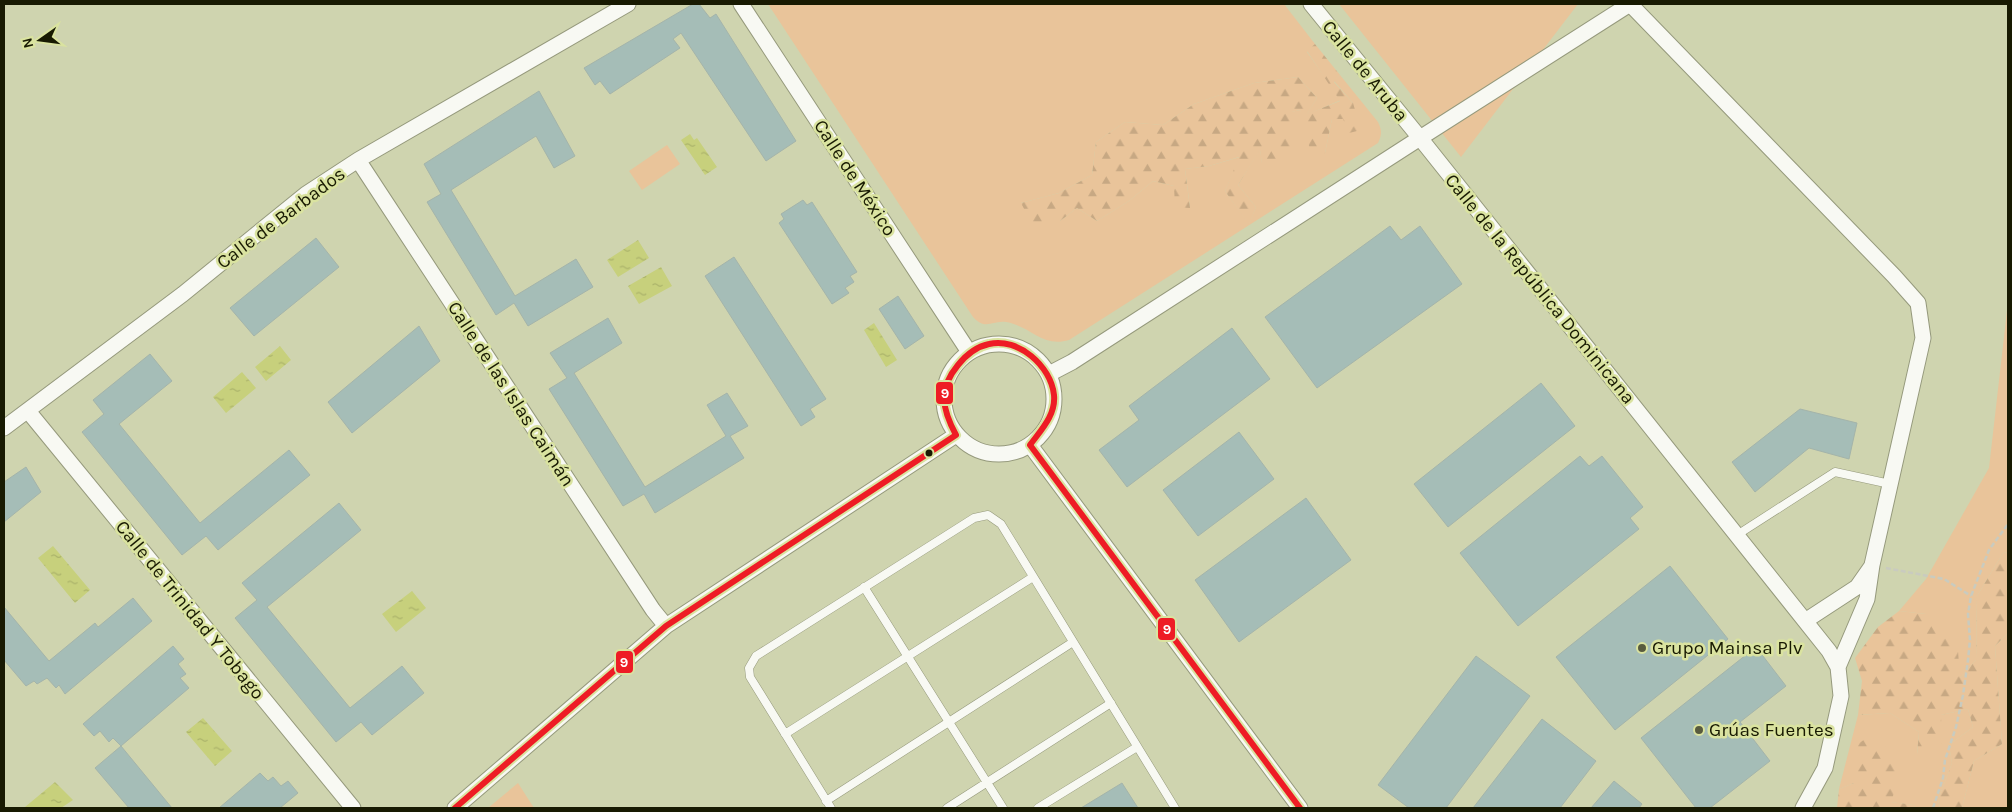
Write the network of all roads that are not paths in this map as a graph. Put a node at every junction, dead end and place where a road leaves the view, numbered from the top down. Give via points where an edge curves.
1 (628, 4) edge
2 (741, 4) edge
3 (1311, 4) edge
4 (1630, 4) edge
5 (1420, 138) junction
6 (358, 160) junction
7 (969, 352) junction
8 (1049, 374) junction
9 (28, 411) junction
10 (4, 428) edge
11 (956, 435) junction
12 (1030, 445) junction
13 (1890, 484) junction
14 (1737, 535) junction
15 (1872, 566) junction
16 (1033, 577) junction
17 (864, 588) junction
18 (1805, 621) junction
19 (666, 626) junction
20 (1073, 642) junction
21 (907, 656) junction
22 (1838, 667) junction
23 (1111, 703) junction
24 (949, 722) junction
25 (785, 734) junction
26 (1138, 747) junction
27 (987, 783) junction
28 (826, 801) junction
29 (353, 808) edge
30 (455, 808) edge
31 (831, 808) edge
32 (947, 808) edge
33 (1003, 808) edge
34 (1038, 808) edge
35 (1175, 808) edge
36 (1300, 808) edge
37 (1803, 808) edge

1 - 6 street, Calle de Barbados
2 - 7 street, Calle de México
3 - 5 street, Calle de Aruba
4 - 5 street
4 - 13 street via 1918,303 1923,338
5 - 8 street
5 - 14 street, Calle de la República Dominicana
6 - 9 street, Calle de Barbados via 306,194 183,294
6 - 19 street, Calle de las Islas Caimán
7 - 8 street via 986,344 1004,343 1023,348 1038,359
7 - 11 street via 955,364 946,381 943,400 947,418
8 - 12 street via 1054,389 1050,421 1042,435
9 - 10 street, Calle de Barbados
9 - 29 street, Calle de Trinidad Y Tobago
11 - 12 street via 968,446 991,454 1015,452
11 - 19 street
12 - 36 street
13 - 14 lane via 1835,472
13 - 15 street
14 - 18 street, Calle de la República Dominicana
15 - 18 street via 1857,587
15 - 22 street via 1868,598
16 - 17 lane via 1001,524 988,515 974,518
16 - 20 lane
16 - 21 lane
17 - 21 lane
17 - 25 lane via 756,656 749,668 750,678
18 - 22 street, Calle de la República Dominicana
19 - 30 street
20 - 23 lane
20 - 24 lane
21 - 24 lane
21 - 25 lane
22 - 37 street, Calle de la República Dominicana via 1841,696 1825,768
23 - 26 lane
23 - 27 lane
24 - 27 lane
24 - 28 lane
25 - 28 lane
26 - 34 lane
26 - 35 lane
27 - 32 lane
27 - 33 lane
28 - 31 lane

